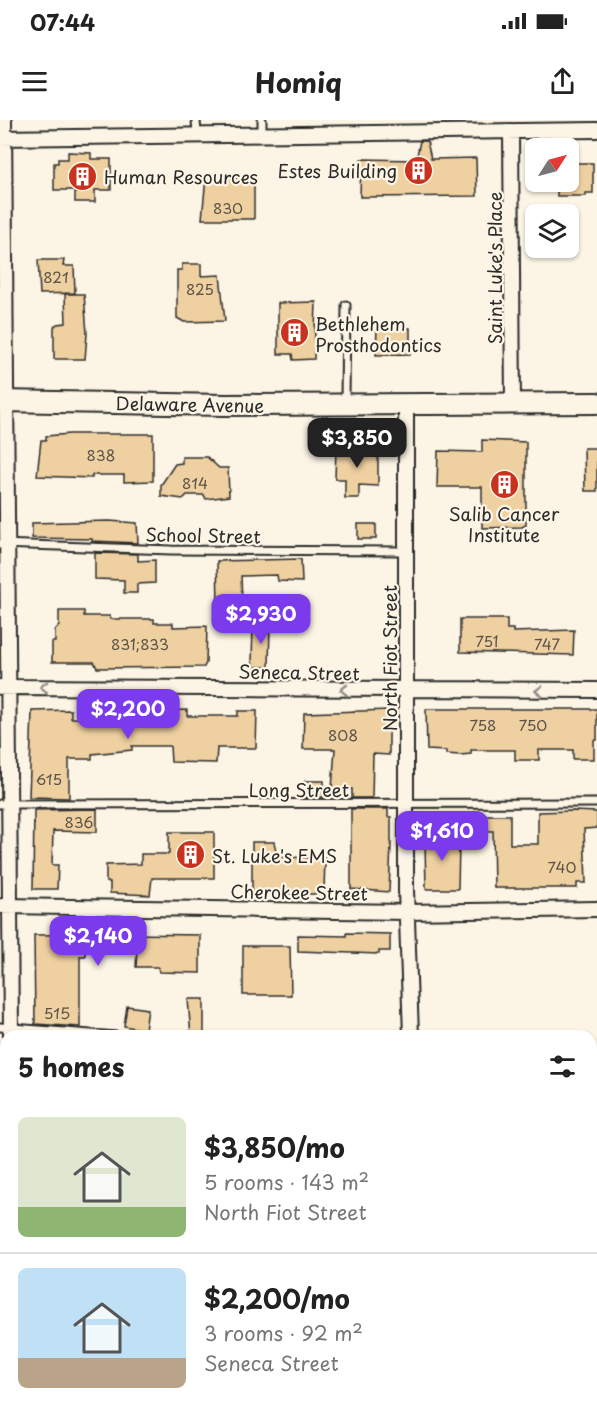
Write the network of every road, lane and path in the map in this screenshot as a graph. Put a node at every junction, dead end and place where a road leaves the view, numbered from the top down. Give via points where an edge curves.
1 (3, 120) edge
2 (196, 120) edge
3 (511, 126) edge
4 (262, 127) edge
5 (597, 130) edge
6 (197, 134) junction
7 (2, 138) edge
8 (3, 260) edge
9 (346, 305) dead end
10 (3, 401) edge
11 (597, 403) edge
12 (345, 405) junction
13 (406, 405) junction
14 (513, 405) junction
15 (3, 544) edge
16 (406, 551) junction
17 (4, 687) edge
18 (597, 690) edge
19 (408, 691) junction
20 (597, 803) edge
21 (3, 804) edge
22 (406, 805) junction
23 (5, 906) edge
24 (597, 909) edge
25 (407, 912) junction
26 (7, 1030) edge
27 (411, 1030) edge

1 - 7 street
2 - 6 lane
3 - 4 street
3 - 5 street
3 - 14 street, Saint Luke's Place
4 - 6 street
6 - 7 street
7 - 8 street
8 - 10 street
9 - 12 lane
10 - 12 main road, Delaware Avenue
10 - 15 street
11 - 14 main road, Delaware Avenue
12 - 13 main road, Delaware Avenue
13 - 14 main road, Delaware Avenue
13 - 16 street, North Fiot Street
15 - 16 lane, School Street via 171,550
15 - 17 street
16 - 19 street, North Fiot Street
19 -> 17 street, Seneca Street
17 - 21 street
18 -> 19 street, Seneca Street
19 - 22 street, North Fiot Street
20 - 22 lane, Long Street
21 - 22 lane, Long Street
21 - 23 street
22 - 25 street, North Fiot Street
23 - 25 street, Cherokee Street
23 - 26 street
24 - 25 street, Cherokee Street
25 - 27 street, North Fiot Street

